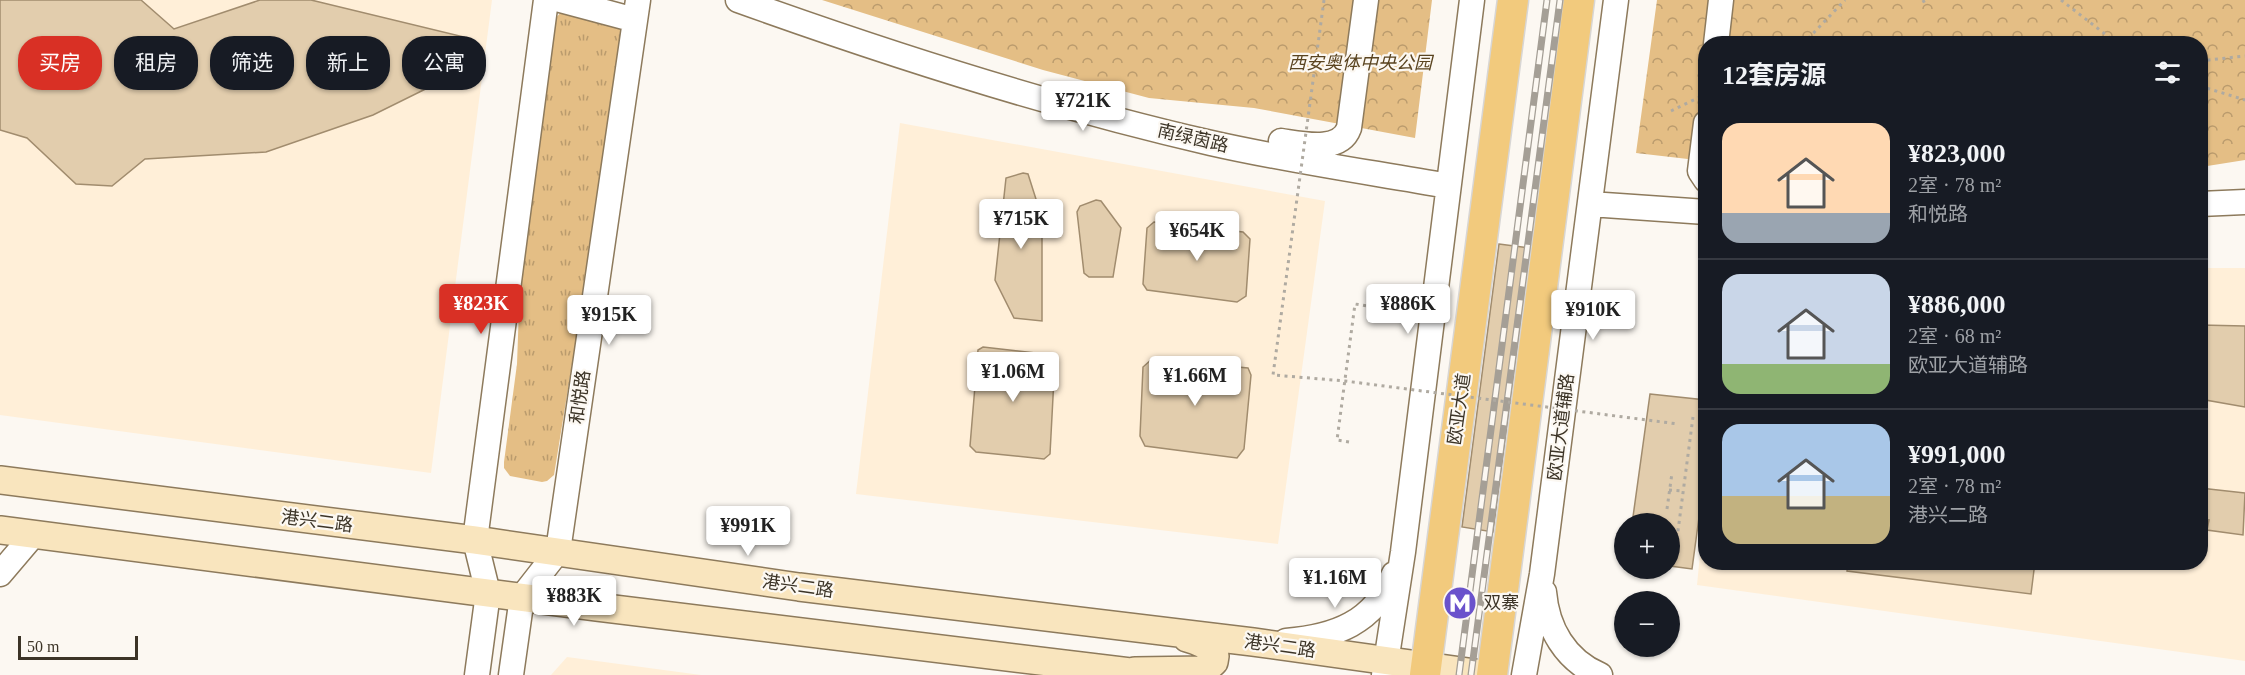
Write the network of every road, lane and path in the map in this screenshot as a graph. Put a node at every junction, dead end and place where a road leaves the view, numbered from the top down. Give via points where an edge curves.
1 (546, 0) edge
2 (560, 0) edge
3 (738, 0) edge
4 (773, 0) edge
5 (1324, 0) edge
6 (1366, 0) edge
7 (1472, 0) edge
8 (1514, 0) edge
9 (1579, 0) edge
10 (1616, 0) edge
11 (1721, 0) edge
12 (1845, 0) edge
13 (1923, 0) edge
14 (2061, 0) edge
15 (1926, 6) dead end
16 (636, 10) edge
17 (1717, 36) edge
18 (1811, 36) edge
19 (2108, 36) edge
20 (2245, 56) edge
21 (2208, 60) edge
22 (2208, 88) edge
23 (1698, 98) edge
24 (2245, 100) edge
25 (1671, 111) dead end
26 (1281, 141) junction
27 (1449, 180) junction
28 (2245, 189) edge
29 (2208, 191) edge
30 (1591, 197) junction
31 (1698, 197) edge
32 (2245, 202) edge
33 (2208, 204) edge
34 (1698, 211) edge
35 (1367, 306) dead end
36 (1346, 381) junction
37 (1693, 417) dead end
38 (1678, 423) dead end
39 (1349, 442) dead end
40 (1672, 473) dead end
41 (0, 480) edge
42 (1669, 490) junction
43 (1683, 491) junction
44 (1667, 509) dead end
45 (1680, 514) edge
46 (0, 530) edge
47 (34, 534) junction
48 (475, 540) junction
49 (558, 551) junction
50 (1403, 552) junction
51 (0, 574) edge
52 (1542, 574) junction
53 (489, 592) junction
54 (522, 597) junction
55 (1172, 633) junction
56 (1253, 642) junction
57 (1385, 668) edge
58 (1122, 671) junction
59 (1425, 671) edge
60 (477, 675) edge
61 (511, 675) edge
62 (1155, 675) edge
63 (1491, 675) edge
64 (1524, 675) edge
65 (1600, 675) edge

1 - 48 street
2 - 16 street
3 - 27 street, 南绿茵路 via 1006,90 1114,119 1294,160
4 - 26 street, 南绿茵路 via 1026,84 1176,121
5 - 36 path, bridge via 1273,375
6 - 26 street via 1347,135 1333,143 1317,145
7 - 27 street
8 - 59 main road, 欧亚大道
9 - 63 main road
10 - 30 street, 欧亚大道辅路
11 - 17 street
12 - 18 path
13 - 15 path
14 - 19 path
16 - 49 street, 和悦路
20 - 21 path
22 - 24 path
23 - 25 path
26 - 27 street, 南绿茵路
27 - 50 street
28 - 29 street
30 - 31 street
30 - 34 street
30 - 52 street, 欧亚大道辅路
32 - 33 street
35 - 36 path via 1355,304
36 - 38 path, bridge
36 - 39 path via 1337,440
37 - 43 path
40 - 42 path
41 - 48 main road, 港兴二路
42 - 43 path
42 - 44 path
43 - 45 path
46 - 47 main road
47 - 51 street
47 - 53 main road
48 - 49 main road, 港兴二路
48 - 53 street
49 - 54 street, 和悦路
49 - 55 main road, 港兴二路 via 798,587
50 - 56 street via 1379,600 1355,622 1326,636
50 - 57 street
52 - 64 street, 欧亚大道辅路
52 - 65 street via 1545,609 1552,630 1578,662
53 - 54 main road
53 - 60 street
54 - 58 main road
54 - 61 street
55 - 56 main road, 港兴二路
55 - 58 main road via 1213,650 1211,667
56 - 57 main road, 港兴二路
57 - 59 main road, 港兴二路
58 - 62 main road
59 - 63 main road, 港兴二路

